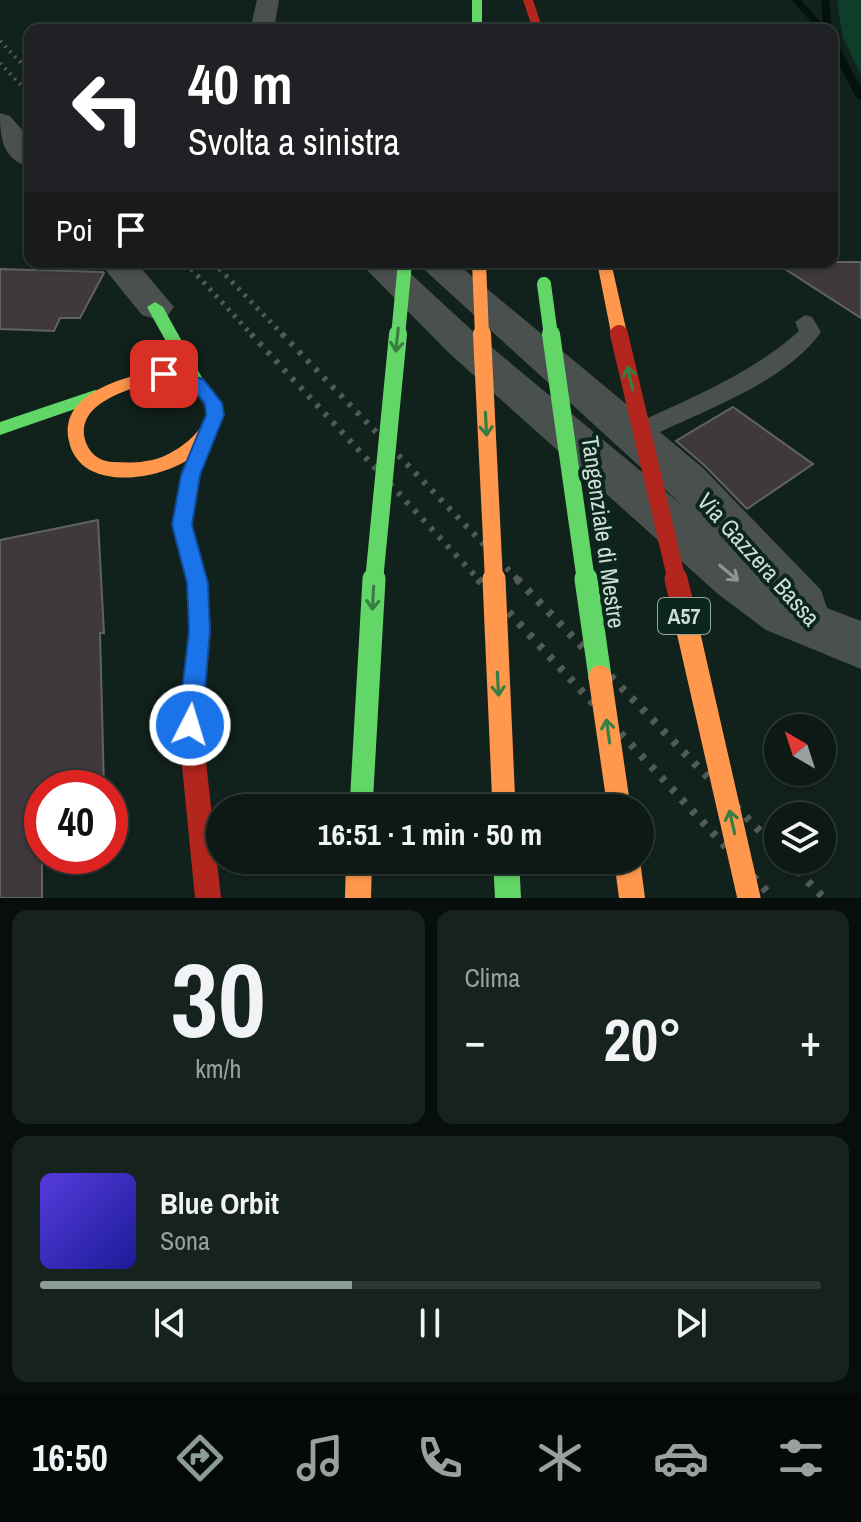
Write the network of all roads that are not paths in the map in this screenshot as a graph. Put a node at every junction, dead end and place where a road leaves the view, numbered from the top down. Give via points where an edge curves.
1 (268, 0) edge
2 (526, 0) edge
3 (263, 24) edge
4 (527, 24) edge
5 (536, 24) edge
6 (0, 122) edge
7 (24, 151) edge
8 (121, 268) edge
9 (383, 268) edge
10 (404, 268) edge
11 (441, 268) edge
12 (479, 268) edge
13 (543, 268) edge
14 (605, 268) edge
15 (151, 320) joint
16 (805, 322) dead end
17 (138, 359) dead end
18 (124, 381) junction
19 (197, 383) junction
20 (95, 396) junction
21 (0, 430) edge
22 (635, 434) junction
23 (25, 437) dead end
24 (204, 441) junction
25 (60, 446) dead end
26 (80, 454) junction
27 (119, 472) junction
28 (140, 490) dead end
29 (161, 507) dead end
30 (182, 525) junction
31 (843, 638) edge
32 (362, 794) edge
33 (503, 794) edge
34 (617, 794) edge
35 (359, 874) edge
36 (507, 874) edge
37 (629, 874) edge
38 (208, 898) edge
39 (358, 898) edge
40 (508, 898) edge
41 (632, 898) edge
42 (749, 898) edge

1 - 3 street
2 - 4 main road
2 - 5 main road
6 - 7 street
8 - 15 street
9 -> 31 street, Via Gazzera Bassa via 464,345 736,579 784,614
10 -> 32 main road, bridge via 374,580
11 - 22 street, Via Gazzera Bassa
12 -> 33 main road, bridge
34 -> 13 main road, Tangenziale di Mestre, bridge
42 -> 14 main road, A57, bridge
15 - 19 main road
16 - 22 lane via 810,332 765,369
17 - 18 main road
18 - 19 main road via 164,374
18 - 20 main road
19 - 24 main road via 214,403 215,415
20 - 21 main road
20 - 26 main road via 79,414 73,435
21 - 23 main road
22 - 31 street, Via Gazzera Bassa
24 - 27 main road via 161,467
24 - 30 main road via 190,475
25 - 26 main road
26 - 27 main road
27 - 28 main road
29 - 30 main road
30 - 38 main road via 197,583 200,631 190,725
35 - 39 main road
36 - 40 main road
37 - 41 main road

